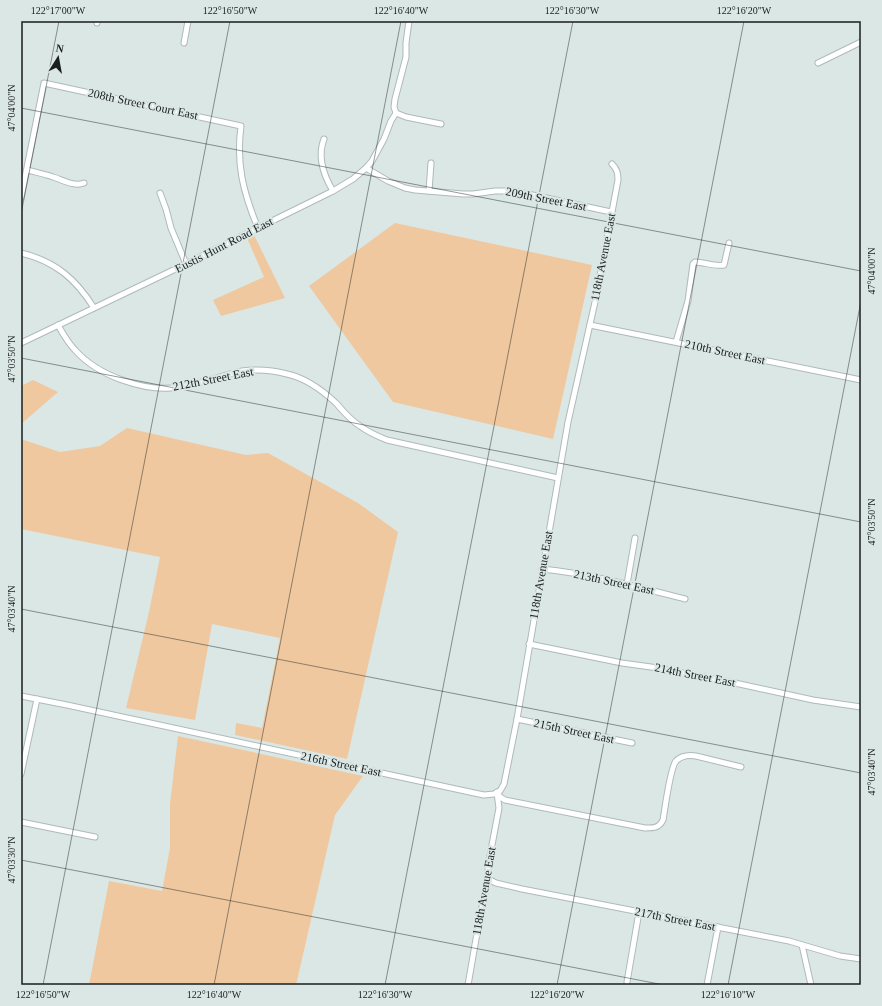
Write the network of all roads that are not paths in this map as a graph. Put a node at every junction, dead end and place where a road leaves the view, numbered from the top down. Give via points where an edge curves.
1 (188, 21) edge
2 (409, 21) edge
3 (861, 42) edge
4 (184, 43) dead end
5 (818, 63) dead end
6 (396, 113) junction
7 (440, 124) dead end
8 (324, 140) dead end
9 (431, 163) dead end
10 (612, 164) dead end
11 (366, 168) junction
12 (27, 170) junction
13 (84, 183) dead end
14 (333, 191) junction
15 (429, 191) junction
16 (160, 193) dead end
17 (21, 197) edge
18 (611, 212) junction
19 (258, 228) junction
20 (729, 243) dead end
21 (21, 253) edge
22 (186, 264) junction
23 (94, 308) junction
24 (58, 325) junction
25 (590, 325) junction
26 (676, 342) junction
27 (21, 343) edge
28 (861, 380) edge
29 (558, 478) junction
30 (635, 538) dead end
31 (542, 569) junction
32 (627, 584) junction
33 (685, 599) dead end
34 (529, 644) junction
35 (21, 696) edge
36 (37, 699) junction
37 (861, 707) edge
38 (517, 719) junction
39 (632, 743) dead end
40 (741, 767) dead end
41 (21, 774) edge
42 (497, 792) junction
43 (21, 822) edge
44 (95, 837) dead end
45 (488, 879) junction
46 (639, 912) junction
47 (718, 927) junction
48 (802, 945) junction
49 (861, 959) edge
50 (627, 982) dead end
51 (468, 985) edge
52 (706, 985) edge
53 (811, 985) edge

1 - 4 street
2 - 6 street via 406,57 395,99
3 - 5 street
6 - 7 street
6 - 11 street, Eustis Hunt Road East
8 - 14 street via 321,151 323,166
9 - 15 street
10 - 18 street, 118th Avenue East via 618,173 618,180
11 - 14 street, Eustis Hunt Road East
11 - 15 street, 209th Street East via 380,178 405,188
12 - 13 street via 74,184
12 - 17 street
12 - 19 street, 208th Street Court East via 44,83 241,126 239,152 242,178
14 - 19 street, Eustis Hunt Road East
15 - 18 street, 209th Street East via 463,194 495,190 514,191
16 - 22 street
18 - 25 street, 118th Avenue East
19 - 22 street, Eustis Hunt Road East
20 - 26 street via 724,265 698,262 693,264 688,301
21 - 23 street via 38,258 63,272 79,286
22 - 23 street, Eustis Hunt Road East
23 - 24 street, Eustis Hunt Road East
24 - 27 street, Eustis Hunt Road East
24 - 29 street, 212th Street East via 69,344 84,359 108,374 137,385 179,387 254,370 288,374 320,389 359,426 387,440
25 - 26 street, 210th Street East
25 - 29 street, 118th Avenue East
26 - 28 street, 210th Street East
29 - 31 street, 118th Avenue East
30 - 32 street
31 - 32 street, 213th Street East
31 - 34 street, 118th Avenue East
32 - 33 street, 213th Street East
34 - 37 street, 214th Street East via 813,700
34 - 38 street, 118th Avenue East
35 - 36 street, 216th Street East
36 - 41 street
36 - 42 street, 216th Street East via 478,794 490,795
38 - 39 street, 215th Street East
38 - 42 street, 118th Avenue East via 504,784
40 - 42 street via 696,756 680,758 673,765 663,820 656,828 504,800
42 - 45 street, 118th Avenue East via 499,808
43 - 44 street
45 - 46 street, 217th Street East via 496,883
45 - 51 street, 118th Avenue East
46 - 47 street, 217th Street East
46 - 50 street
47 - 48 street, 217th Street East
47 - 52 street
48 - 49 street, 217th Street East via 826,953
48 - 53 street

